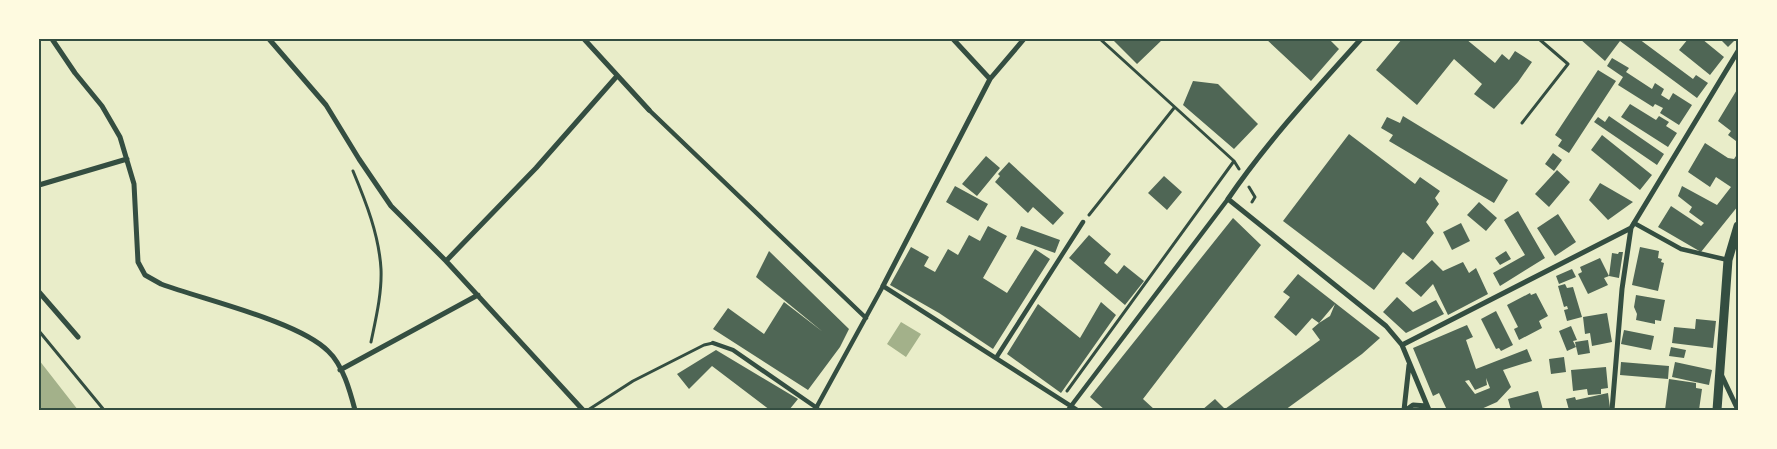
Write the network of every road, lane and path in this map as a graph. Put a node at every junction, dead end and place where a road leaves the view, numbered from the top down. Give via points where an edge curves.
1 (52, 39) edge
2 (269, 39) edge
3 (584, 39) edge
4 (953, 39) edge
5 (1024, 39) edge
6 (1100, 39) edge
7 (1361, 39) edge
8 (1539, 39) edge
9 (1738, 51) edge
10 (617, 76) junction
11 (990, 79) junction
12 (1174, 108) junction
13 (649, 110) joint
14 (1522, 123) dead end
15 (127, 159) junction
16 (350, 165) dead end
17 (39, 185) edge
18 (1252, 192) dead end
19 (1228, 199) junction
20 (1252, 202) dead end
21 (1083, 222) joint
22 (1633, 226) junction
23 (1738, 226) edge
24 (1728, 260) junction
25 (446, 261) junction
26 (883, 286) junction
27 (39, 292) edge
28 (478, 295) junction
29 (866, 318) junction
30 (39, 331) edge
31 (78, 337) dead end
32 (713, 343) joint
33 (1402, 345) junction
34 (368, 355) junction
35 (996, 358) junction
36 (1410, 364) junction
37 (340, 370) junction
38 (1721, 374) junction
39 (1061, 400) junction
40 (1069, 408) edge
41 (1428, 408) edge
42 (816, 409) edge
43 (104, 410) edge
44 (354, 410) edge
45 (583, 410) edge
46 (588, 410) edge
47 (1077, 410) edge
48 (1405, 410) edge
49 (1612, 410) edge
50 (1717, 410) edge
51 (1738, 410) edge

1 - 15 street via 102,106 120,137
2 - 25 street via 326,105 391,206
3 - 10 street
4 - 11 street
5 - 11 street
6 - 12 path
7 - 19 street via 1243,177
8 - 14 lane via 1568,64
9 - 22 street
10 - 13 street
10 - 25 street via 536,168
11 - 26 street
12 - 21 path
12 - 39 path via 1234,161
13 - 29 street
15 - 17 street
15 - 37 street via 134,184 138,262 145,274 161,284 311,338 329,352
16 - 34 path via 371,217 381,268 380,299
18 - 20 path via 1256,197
19 - 33 street via 1386,326
19 - 40 street
21 - 35 street
22 - 24 street via 1681,249
22 - 33 street
22 - 49 street via 1622,289
23 - 24 street
24 - 38 street
25 - 28 street
26 - 29 street
26 - 35 street
27 - 31 street
28 - 34 street
28 - 45 street
29 - 42 street
30 - 43 path
32 - 42 street via 733,350
32 - 46 lane via 633,381
33 - 36 street
34 - 37 street
35 - 39 street
36 - 41 street
36 - 48 street
37 - 44 street
38 - 50 street
38 - 51 street
39 - 40 street
40 - 47 street
41 - 48 street via 1413,405

